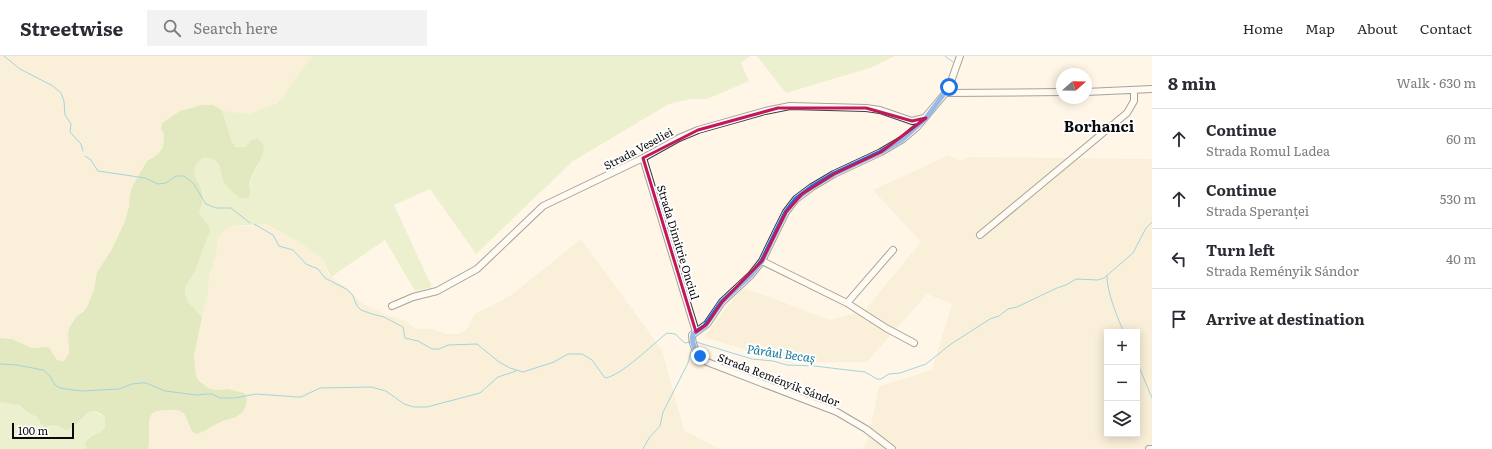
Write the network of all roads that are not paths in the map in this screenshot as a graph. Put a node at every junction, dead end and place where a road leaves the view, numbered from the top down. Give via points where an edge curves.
1 (960, 56) edge
2 (1152, 89) edge
3 (1134, 90) junction
4 (1056, 92) edge
5 (1092, 92) edge
6 (945, 93) junction
7 (926, 118) junction
8 (643, 158) junction
9 (980, 235) dead end
10 (893, 250) dead end
11 (762, 261) junction
12 (847, 303) junction
13 (392, 306) dead end
14 (694, 333) junction
15 (914, 343) dead end
16 (892, 449) edge

1 - 6 street
2 - 3 street
3 - 5 street
3 - 9 street via 1134,101 1127,112
4 - 6 street
6 - 7 street
7 - 8 street, Strada Veseliei via 912,121 866,108 778,108 698,130
7 - 11 street via 903,139 834,174 802,194 786,212
8 - 13 street, Strada Veseliei via 543,206 467,276 437,291
8 - 14 street, Strada Dimitrie Onciul
10 - 12 street
11 - 12 street
11 - 14 street via 722,302 707,324
12 - 15 street
14 - 16 street, Strada Reményik Sándor via 694,347 707,362 838,412

